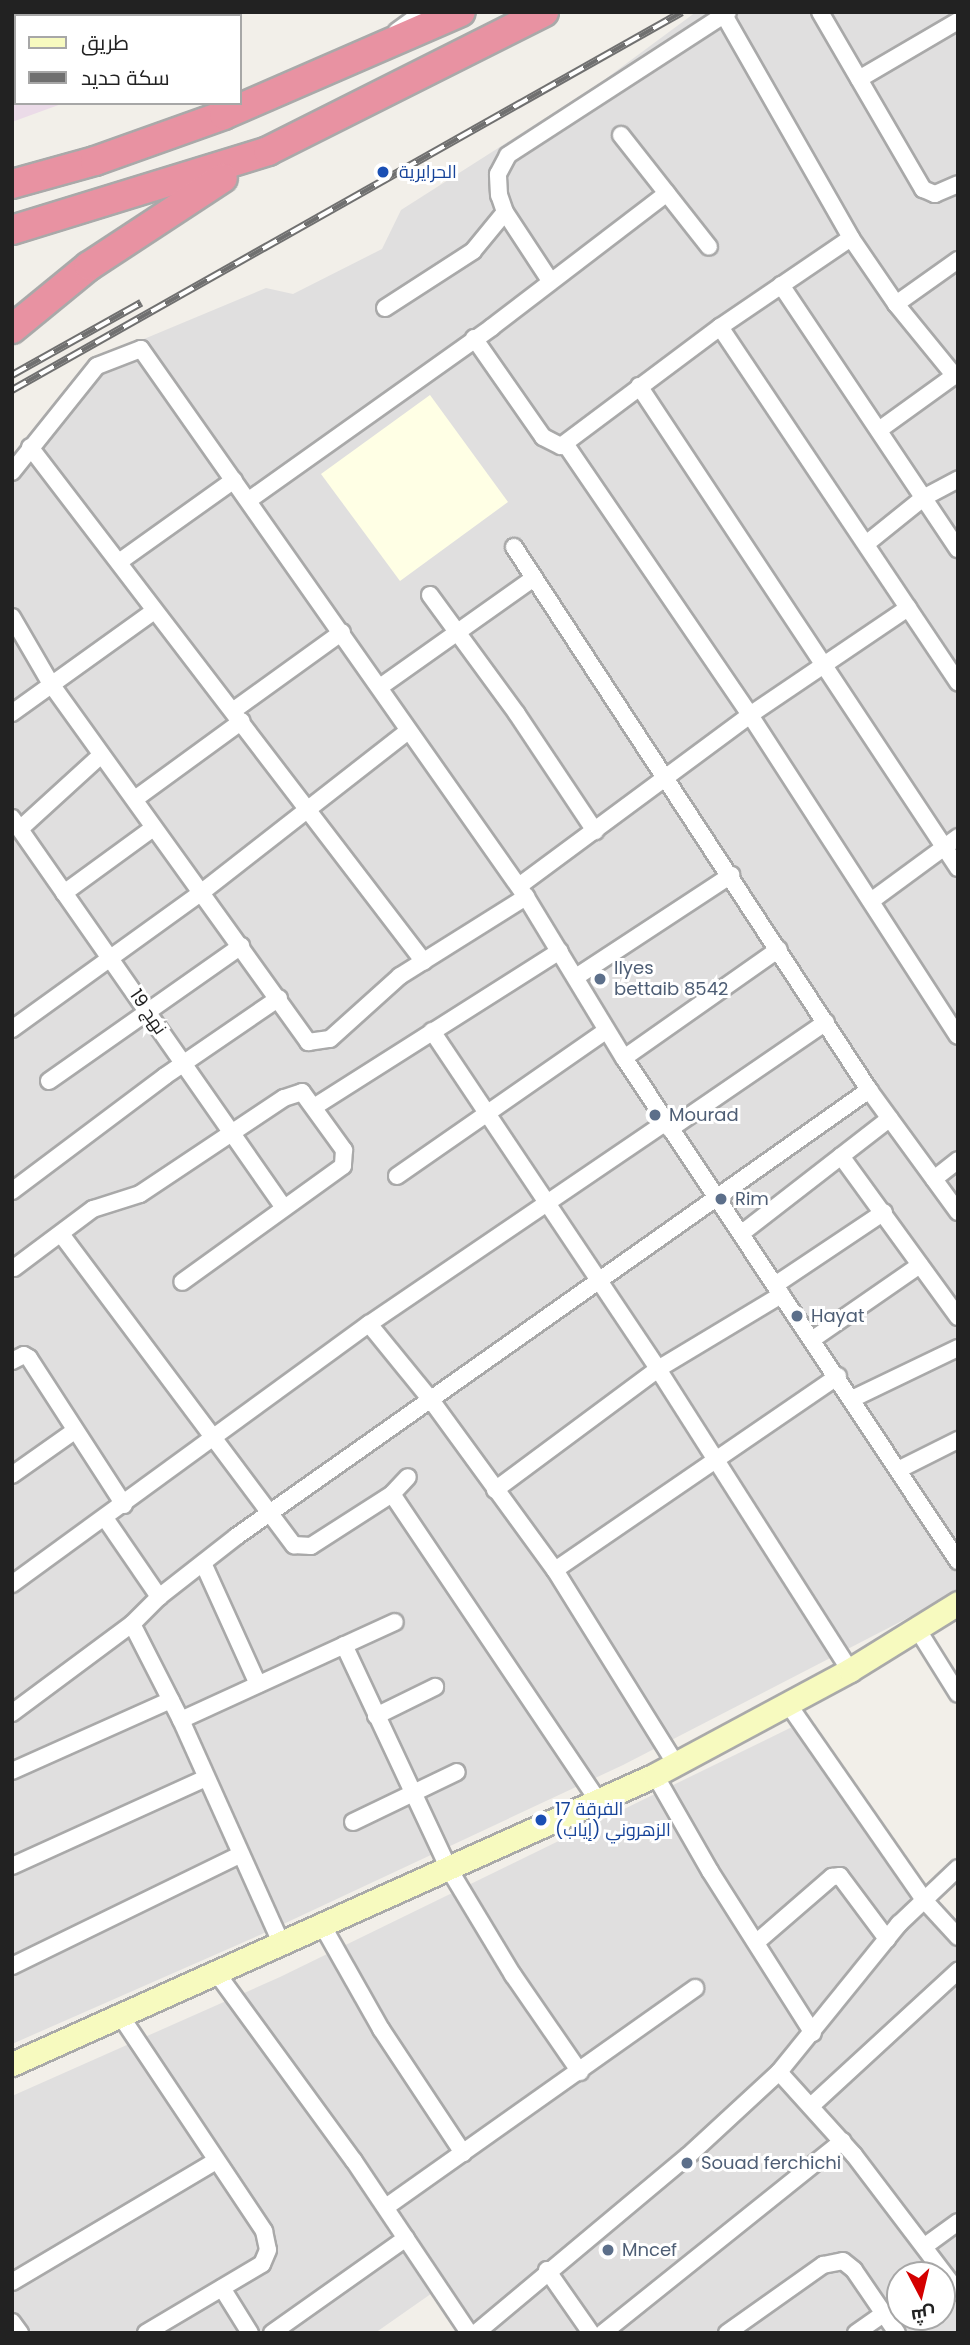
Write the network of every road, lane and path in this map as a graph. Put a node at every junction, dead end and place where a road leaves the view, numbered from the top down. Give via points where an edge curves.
1 (423, 12) edge
2 (461, 12) edge
3 (544, 12) edge
4 (820, 12) edge
5 (726, 14) edge
6 (958, 21) edge
7 (388, 46) junction
8 (859, 79) junction
9 (621, 135) dead end
10 (268, 151) junction
11 (51, 174) junction
12 (12, 175) edge
13 (12, 184) edge
14 (958, 184) edge
15 (667, 193) junction
16 (505, 212) junction
17 (12, 230) edge
18 (851, 238) junction
19 (709, 247) dead end
20 (958, 260) edge
21 (549, 279) junction
22 (781, 285) junction
23 (896, 304) junction
24 (385, 308) dead end
25 (720, 327) junction
26 (12, 329) edge
27 (474, 338) junction
28 (956, 374) edge
29 (639, 386) junction
30 (879, 430) junction
31 (566, 445) junction
32 (30, 447) junction
33 (12, 472) edge
34 (958, 479) edge
35 (234, 480) junction
36 (923, 498) junction
37 (248, 500) junction
38 (866, 544) junction
39 (514, 547) dead end
40 (958, 549) edge
41 (119, 562) junction
42 (534, 578) junction
43 (430, 595) dead end
44 (908, 608) junction
45 (154, 611) junction
46 (12, 617) edge
47 (342, 632) junction
48 (457, 633) junction
49 (824, 662) junction
50 (958, 683) edge
51 (51, 684) junction
52 (380, 687) junction
53 (12, 713) edge
54 (750, 715) junction
55 (238, 716) junction
56 (408, 731) junction
57 (101, 755) junction
58 (667, 779) junction
59 (135, 799) junction
60 (307, 808) junction
61 (16, 824) edge
62 (153, 828) junction
63 (594, 831) junction
64 (958, 837) edge
65 (944, 847) junction
66 (958, 868) edge
67 (731, 875) junction
68 (64, 892) junction
69 (202, 892) junction
70 (522, 892) junction
71 (871, 901) junction
72 (241, 946) junction
73 (779, 948) junction
74 (560, 951) junction
75 (113, 958) junction
76 (424, 962) junction
77 (576, 977) junction
78 (279, 999) junction
79 (148, 1013) junction
80 (826, 1022) junction
81 (12, 1029) edge
82 (432, 1031) junction
83 (607, 1031) junction
84 (958, 1036) edge
85 (624, 1058) junction
86 (184, 1065) junction
87 (49, 1081) dead end
88 (869, 1090) junction
89 (314, 1107) junction
90 (490, 1113) junction
91 (890, 1118) junction
92 (668, 1126) junction
93 (232, 1133) junction
94 (841, 1156) junction
95 (958, 1160) edge
96 (397, 1176) dead end
97 (934, 1179) junction
98 (12, 1191) edge
99 (716, 1197) junction
100 (547, 1199) junction
101 (282, 1207) junction
102 (884, 1212) junction
103 (958, 1212) edge
104 (742, 1233) junction
105 (61, 1234) junction
106 (920, 1265) junction
107 (14, 1268) edge
108 (182, 1282) dead end
109 (598, 1282) junction
110 (778, 1290) junction
111 (958, 1317) edge
112 (369, 1324) junction
113 (813, 1339) junction
114 (958, 1348) edge
115 (13, 1361) edge
116 (658, 1369) junction
117 (838, 1376) junction
118 (853, 1398) junction
119 (431, 1400) junction
120 (73, 1432) junction
121 (210, 1437) junction
122 (958, 1440) edge
123 (718, 1460) junction
124 (900, 1469) junction
125 (12, 1475) edge
126 (408, 1477) dead end
127 (495, 1490) junction
128 (392, 1494) junction
129 (124, 1505) junction
130 (268, 1514) junction
131 (105, 1518) junction
132 (958, 1561) edge
133 (203, 1563) junction
134 (555, 1570) junction
135 (12, 1584) edge
136 (159, 1597) junction
137 (958, 1603) edge
138 (395, 1622) dead end
139 (132, 1624) junction
140 (918, 1630) junction
141 (344, 1645) junction
142 (850, 1670) junction
143 (258, 1684) junction
144 (435, 1687) dead end
145 (958, 1694) edge
146 (171, 1700) junction
147 (788, 1704) junction
148 (12, 1713) edge
149 (376, 1716) junction
150 (181, 1720) junction
151 (675, 1763) junction
152 (12, 1771) edge
153 (457, 1772) dead end
154 (655, 1775) junction
155 (206, 1778) junction
156 (411, 1793) junction
157 (598, 1800) junction
158 (353, 1822) dead end
159 (240, 1855) junction
160 (12, 1866) edge
161 (958, 1868) edge
162 (449, 1869) junction
163 (924, 1900) junction
164 (321, 1923) junction
165 (958, 1937) edge
166 (887, 1939) junction
167 (758, 1941) junction
168 (281, 1942) junction
169 (12, 1966) edge
170 (958, 1971) edge
171 (216, 1972) junction
172 (695, 1988) dead end
173 (120, 2015) junction
174 (813, 2032) junction
175 (12, 2064) edge
176 (580, 2072) junction
177 (779, 2072) junction
178 (811, 2106) junction
179 (843, 2141) junction
180 (463, 2153) junction
181 (216, 2161) junction
182 (386, 2207) junction
183 (958, 2222) edge
184 (406, 2238) junction
185 (925, 2246) junction
186 (547, 2270) junction
187 (12, 2282) edge
188 (222, 2288) junction
189 (958, 2292) edge
190 (883, 2314) junction
191 (12, 2322) edge
192 (477, 2332) edge
193 (20, 2333) edge
194 (146, 2333) edge
195 (250, 2333) edge
196 (272, 2333) edge
197 (591, 2333) edge
198 (603, 2333) edge
199 (727, 2333) edge
200 (856, 2333) edge
201 (897, 2333) edge

1 - 7 street via 399,28
2 - 7 highway
3 - 10 highway
4 - 8 street
5 - 16 street via 515,148 498,174
5 - 18 street
6 - 8 street
7 - 11 highway via 224,115
8 - 14 street via 923,189 935,194
9 - 15 street
10 - 17 highway
10 - 26 highway via 132,235
11 - 12 highway
11 - 13 highway
15 - 19 street
15 - 21 street
16 - 21 street
16 - 24 street via 472,251
18 - 22 street
18 - 23 street
20 - 23 street
21 - 27 street
22 - 25 street
22 - 30 street
23 - 28 street
25 - 29 street
25 - 38 street
27 - 31 street via 543,436 552,445
27 - 37 street
28 - 30 street
29 - 31 street
29 - 49 street
30 - 36 street
31 - 54 street
32 - 33 street
32 - 35 street via 97,366 141,349
32 - 41 street
34 - 36 street
35 - 37 street
35 - 41 street
36 - 38 street
36 - 40 street
37 - 47 street
38 - 44 street
39 - 42 street
41 - 45 street
42 - 48 street
42 - 58 street
43 - 48 street
44 - 49 street
44 - 50 street
45 - 51 street
45 - 55 street
46 - 51 street
47 - 52 street
47 - 55 street
48 - 52 street
48 - 63 street
49 - 54 street
49 - 65 street
51 - 53 street
51 - 57 street
52 - 56 street
54 - 58 street
54 - 71 street
55 - 59 street
55 - 60 street
56 - 60 street
56 - 70 street
57 - 59 street
57 - 61 street
58 - 63 street
58 - 67 street
59 - 62 street
60 - 69 street
60 - 76 street
61 - 68 street, نهج 19
62 - 68 street
62 - 69 street
63 - 70 street
64 - 65 street
65 - 66 street
65 - 71 street
67 - 73 street
67 - 77 street
68 - 75 street, نهج 19
69 - 72 street
69 - 75 street
70 - 74 street
70 - 76 street
71 - 84 street
72 - 78 street
72 - 79 street
73 - 80 street
73 - 85 street
74 - 77 street
74 - 82 street
75 - 79 street, نهج 19
75 - 81 street
76 - 78 street via 382,990 322,1042 308,1042
77 - 83 street
78 - 86 street
79 - 86 street, نهج 19
79 - 87 street
80 - 88 street
80 - 92 street
82 - 89 street
82 - 90 street
83 - 85 street
83 - 90 street
85 - 92 street
86 - 93 street, نهج 19
86 - 98 street
88 - 91 street
88 - 99 street
89 - 93 street via 297,1092
89 - 101 street via 344,1150 346,1161
90 - 96 street
90 - 100 street
91 - 94 street
91 - 97 street
92 - 99 street
92 - 100 street
93 - 101 street, نهج 19
93 - 105 street via 140,1194 93,1209
94 - 102 street
94 - 104 street
95 - 97 street
97 - 103 street
99 - 104 street
99 - 109 street
100 - 109 street
100 - 112 street
101 - 108 street
102 - 106 street
102 - 110 street
104 - 110 street
105 - 107 street
105 - 121 street
106 - 111 street
106 - 113 street
109 - 116 street
109 - 119 street
110 - 113 street
110 - 116 street
112 - 119 street
112 - 121 street via 280,1392
113 - 117 street
114 - 118 street
115 - 120 street via 24,1355 29,1358
116 - 123 street
116 - 127 street
117 - 118 street
117 - 123 street
118 - 124 street
119 - 127 street
119 - 130 street
120 - 125 street
120 - 129 street
121 - 129 street
121 - 130 street
122 - 124 street
123 - 134 street
123 - 142 street
124 - 132 street
126 - 128 street
127 - 134 street
128 - 130 street via 304,1548 288,1540
128 - 157 street
129 - 131 street
130 - 133 street
131 - 135 street
131 - 136 street
133 - 136 street
133 - 143 street
134 - 151 street
136 - 139 street
137 - 140 main road
138 - 141 street
139 - 146 street
139 - 148 street
140 - 142 main road
140 - 145 street
141 - 143 street
141 - 149 street
142 - 147 main road
143 - 150 street
144 - 149 street
146 - 150 street
146 - 152 street
147 - 151 main road
147 - 163 street
149 - 156 street
150 - 155 street
151 - 154 main road
153 - 156 street
154 - 157 main road
154 - 167 street via 710,1871
155 - 159 street
155 - 160 street
156 - 158 street
156 - 162 street
157 - 162 main road
159 - 168 street
159 - 169 street
161 - 163 street
162 - 164 main road
162 - 176 street via 513,1975
163 - 165 street
163 - 166 street
164 - 168 main road
164 - 180 street via 381,2029
166 - 167 street via 840,1876 832,1877
166 - 174 street
167 - 174 street
168 - 171 main road
170 - 178 street
171 - 173 main road
171 - 182 street
172 - 176 street
173 - 175 main road
173 - 181 street
174 - 177 street
176 - 180 street
177 - 178 street
177 - 186 street via 688,2156
178 - 179 street
179 - 185 street
179 - 198 street
180 - 182 street
181 - 187 street
181 - 188 street via 264,2231 268,2250 262,2264
182 - 184 street
183 - 185 street
184 - 192 street
184 - 196 street
185 - 189 street
186 - 192 street
186 - 197 street
188 - 194 street
188 - 195 street
190 - 199 street via 849,2263 835,2261
190 - 200 street
190 - 201 street
191 - 193 street

